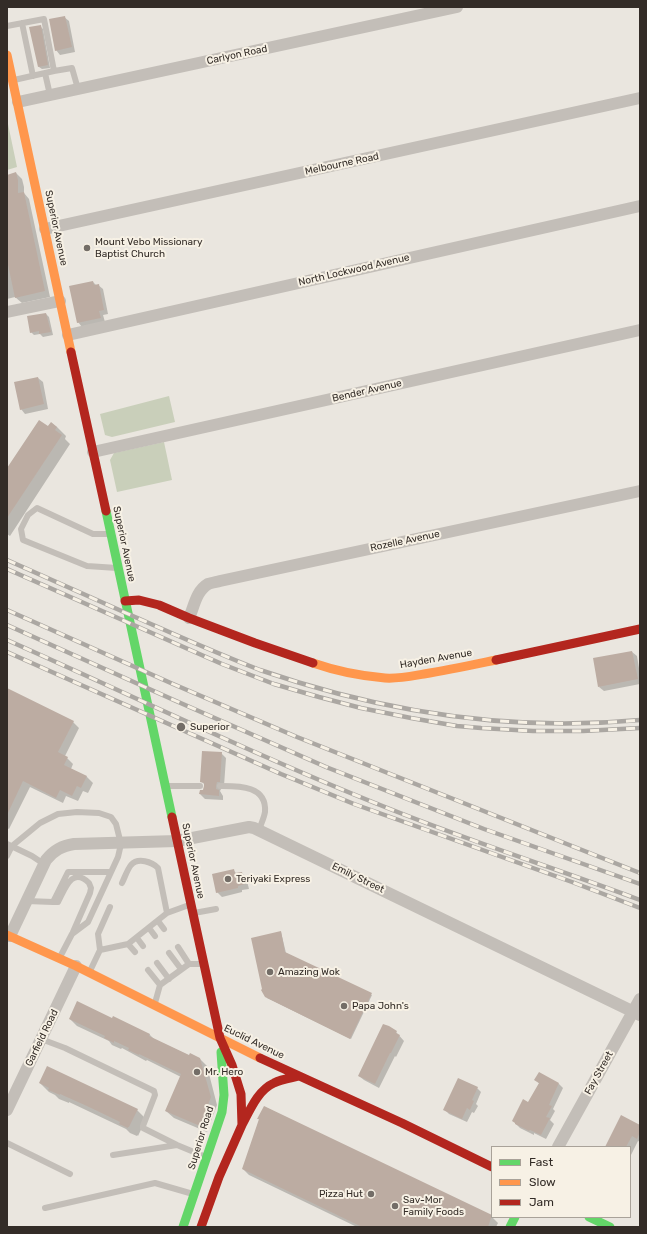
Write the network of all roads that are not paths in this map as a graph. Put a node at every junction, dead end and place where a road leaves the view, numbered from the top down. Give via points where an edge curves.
1 (457, 7) edge
2 (22, 23) junction
3 (7, 26) edge
4 (7, 55) edge
5 (54, 71) junction
6 (45, 73) junction
7 (33, 76) junction
8 (78, 89) junction
9 (13, 92) edge
10 (50, 96) junction
11 (640, 98) edge
12 (640, 206) edge
13 (45, 229) junction
14 (60, 301) junction
15 (7, 312) edge
16 (640, 330) edge
17 (68, 335) junction
18 (93, 452) junction
19 (640, 491) edge
20 (111, 534) junction
21 (118, 568) junction
22 (126, 601) junction
23 (190, 618) junction
24 (640, 630) edge
25 (165, 786) junction
26 (200, 786) dead end
27 (220, 786) dead end
28 (259, 830) junction
29 (177, 842) junction
30 (121, 844) junction
31 (9, 845) edge
32 (7, 856) edge
33 (44, 864) junction
34 (111, 872) junction
35 (122, 883) dead end
36 (27, 901) junction
37 (53, 902) junction
38 (190, 904) junction
39 (110, 907) dead end
40 (216, 909) dead end
41 (167, 913) junction
42 (193, 914) junction
43 (158, 921) junction
44 (149, 928) junction
45 (164, 928) dead end
46 (72, 934) junction
47 (9, 935) edge
48 (155, 936) dead end
49 (136, 938) junction
50 (128, 944) junction
51 (143, 946) dead end
52 (178, 947) dead end
53 (100, 950) junction
54 (135, 952) dead end
55 (169, 953) dead end
56 (60, 958) junction
57 (157, 963) dead end
58 (189, 964) junction
59 (204, 964) junction
60 (76, 966) junction
61 (181, 969) junction
62 (148, 970) dead end
63 (89, 973) junction
64 (169, 979) junction
65 (160, 985) junction
66 (640, 999) edge
67 (155, 1005) junction
68 (636, 1014) edge
69 (220, 1038) junction
70 (41, 1039) junction
71 (299, 1076) junction
72 (7, 1110) edge
73 (242, 1125) junction
74 (7, 1143) edge
75 (177, 1145) junction
76 (559, 1146) edge
77 (113, 1156) dead end
78 (208, 1157) junction
79 (491, 1166) edge
80 (70, 1174) dead end
81 (194, 1194) junction
82 (45, 1208) dead end
83 (514, 1218) edge
84 (591, 1218) edge
85 (183, 1227) edge
86 (201, 1227) edge
87 (510, 1227) edge
88 (610, 1227) edge

1 - 8 street, Carlyon Road
2 - 3 lane
2 - 5 lane via 44,19 45,37
2 - 7 lane via 29,40
4 - 9 main road, Superior Avenue
5 - 6 lane
5 - 8 lane via 72,68
6 - 7 lane
6 - 10 lane
7 - 9 lane
8 - 10 street, Carlyon Road
9 - 10 street, Carlyon Road
9 - 13 main road, Superior Avenue
11 - 13 street, Melbourne Road
12 - 17 street, North Lockwood Avenue
13 - 14 main road, Superior Avenue
14 - 15 street
14 - 17 main road, Superior Avenue
16 - 18 street, Bender Avenue
17 - 18 main road, Superior Avenue
18 - 20 main road, Superior Avenue
19 - 23 street, Rozelle Avenue via 208,584 198,596
20 - 21 main road, Superior Avenue
20 - 21 lane via 93,534 37,508 28,515 21,529 23,540 87,566
21 - 22 main road, Superior Avenue
22 - 23 main road, Hayden Avenue via 139,600
22 - 25 main road, Superior Avenue
23 - 24 main road, Hayden Avenue via 328,668 386,678 448,670
25 - 26 lane
25 - 29 main road, Superior Avenue
27 - 28 lane via 248,787 256,792 264,805 265,813
28 - 29 street, Emily Street via 249,827
28 - 68 street, Emily Street
29 - 30 street, Emily Street
29 - 38 main road, Superior Avenue
30 - 31 lane via 116,824 111,817 99,813 77,812 58,814 40,823
30 - 33 street, Emily Street via 74,844 51,853
30 - 34 lane
31 - 32 lane
31 - 33 lane
33 - 36 street
34 - 37 lane via 68,872
34 - 46 lane via 88,922
35 - 41 lane via 132,864 146,861 154,864 158,868
36 - 37 lane
36 - 47 street
37 - 46 lane via 58,902 71,878 81,878 89,883 90,893
38 - 41 lane
38 - 42 main road, Superior Avenue
39 - 53 lane via 98,934
40 - 42 lane
41 - 43 lane
42 - 59 main road, Superior Avenue
43 - 44 lane
43 - 45 lane
44 - 48 lane
44 - 49 lane
46 - 56 lane
47 - 56 main road, Euclid Avenue
49 - 50 lane
49 - 51 lane
50 - 53 lane
50 - 54 lane
52 - 58 lane
53 - 63 lane
55 - 61 lane
56 - 60 main road, Euclid Avenue
57 - 64 lane
58 - 59 lane
58 - 61 lane
59 - 69 main road, Superior Avenue
60 - 63 main road, Euclid Avenue
60 - 70 street, Garfield Road
61 - 64 lane
62 - 65 lane
63 - 67 main road, Euclid Avenue
64 - 65 lane
65 - 67 lane
66 - 68 street, Fay Street
67 - 69 main road, Euclid Avenue
68 - 76 street, Fay Street
69 - 71 main road, Euclid Avenue
69 - 73 main road via 241,1094
69 - 78 main road, Superior Road via 224,1095 222,1112
70 - 72 street, Garfield Road
70 - 75 lane via 154,1091 155,1095 143,1127
71 - 73 main road via 269,1086 258,1098
71 - 79 main road, Euclid Avenue
73 - 86 main road
74 - 80 lane
75 - 77 lane
75 - 78 lane
78 - 81 main road, Superior Road
81 - 82 lane via 156,1183
81 - 85 main road, Superior Road
83 - 87 main road
84 - 88 main road

